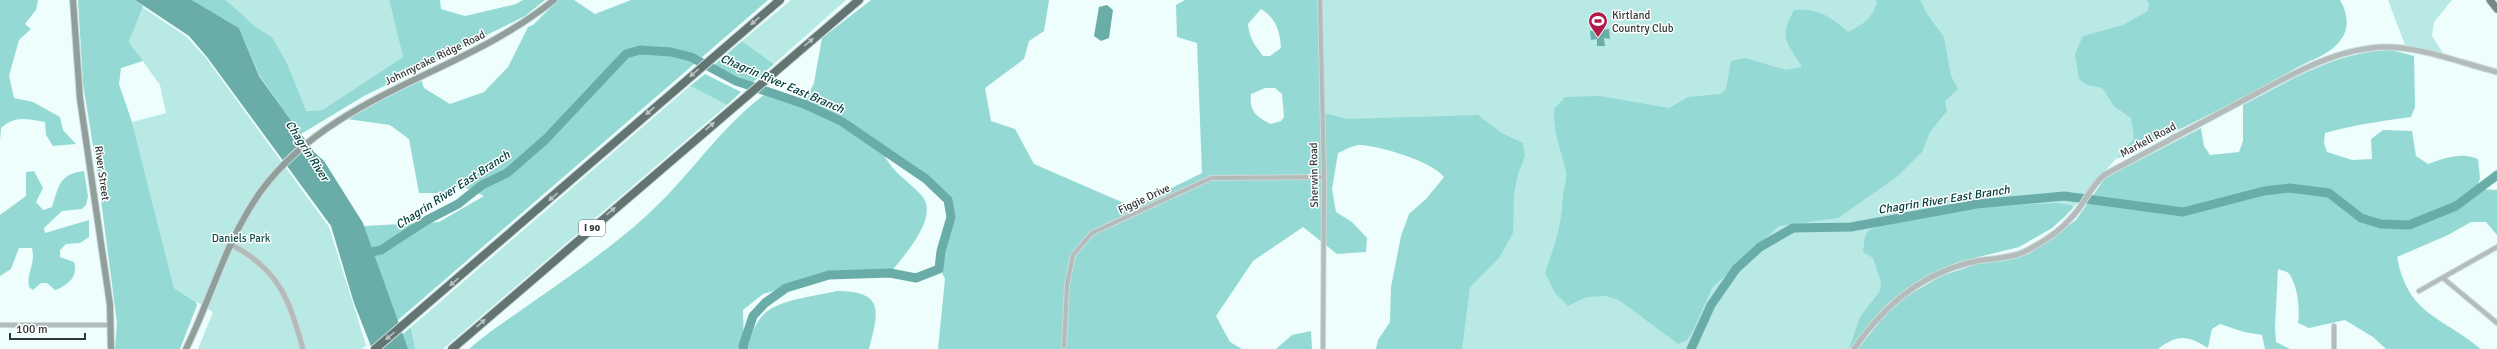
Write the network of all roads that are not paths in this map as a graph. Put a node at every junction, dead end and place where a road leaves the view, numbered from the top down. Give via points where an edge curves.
1 (73, 0) edge
2 (554, 0) edge
3 (780, 0) edge
4 (859, 0) edge
5 (1320, 0) edge
6 (2490, 0) edge
7 (2497, 9) edge
8 (2497, 72) edge
9 (1324, 177) junction
10 (230, 244) junction
11 (2497, 247) edge
12 (2443, 278) junction
13 (2419, 291) dead end
14 (2497, 323) edge
15 (0, 325) edge
16 (111, 325) junction
17 (2334, 326) dead end
18 (1064, 346) dead end
19 (111, 349) edge
20 (186, 349) edge
21 (303, 349) edge
22 (375, 349) edge
23 (452, 349) edge
24 (1323, 349) edge
25 (1854, 349) edge
26 (2334, 349) edge

1 - 16 main road, River Street via 80,99
2 - 10 main road, Johnnycake Ridge Road via 506,34 367,102 323,130 261,191
3 -> 22 highway
23 -> 4 highway, I 90 via 732,106
5 - 9 street, Sherwin Road
6 - 7 main road
8 - 25 street, Markell Road via 2399,48 2376,47 2344,53 2276,84 2104,175 2071,218 2024,252 1969,263 1924,281 1888,306 1870,325
9 - 18 street, Figgie Drive via 1211,178 1092,233 1074,255 1067,285
9 - 24 street, Sherwin Road
10 - 20 main road, Johnnycake Ridge Road
10 - 21 street via 255,259 277,281 292,309
11 - 12 street
12 - 13 street
12 - 14 street
15 - 16 street
16 - 19 main road, River Street
17 - 26 street

